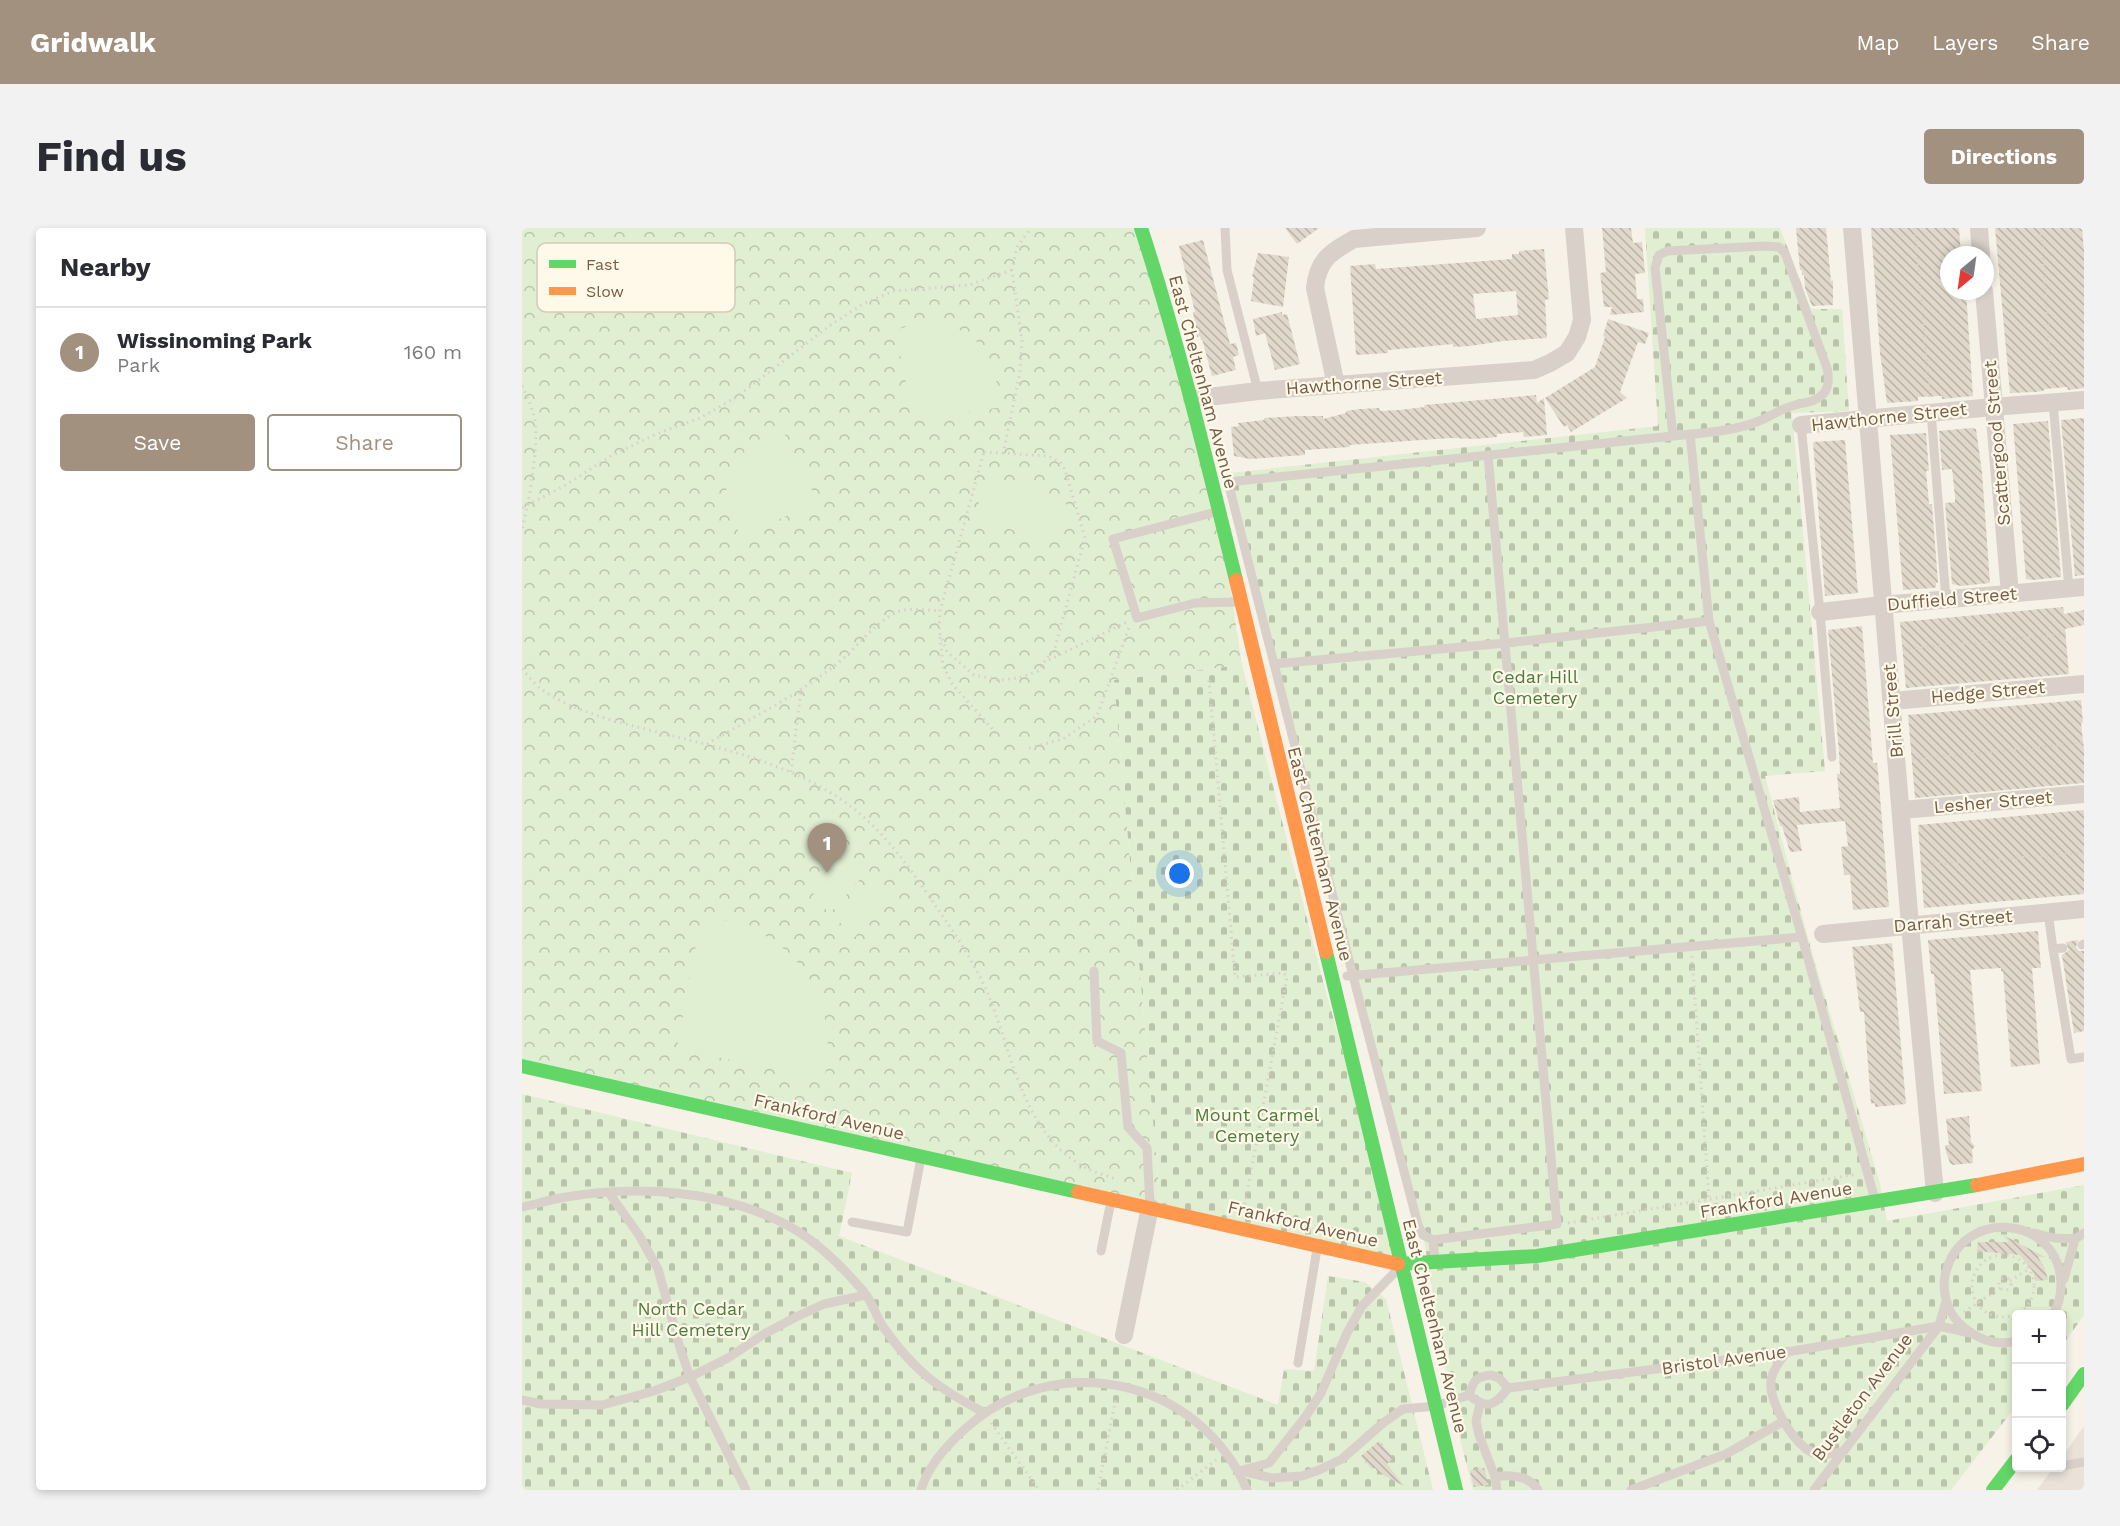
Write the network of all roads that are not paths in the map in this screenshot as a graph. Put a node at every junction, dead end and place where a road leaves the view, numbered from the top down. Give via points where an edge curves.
1 (1141, 228) edge
2 (1225, 228) edge
3 (1472, 228) edge
4 (1477, 228) edge
5 (1574, 228) edge
6 (1852, 228) edge
7 (1979, 228) edge
8 (1980, 246) edge
9 (1985, 300) edge
10 (1336, 385) junction
11 (1258, 391) junction
12 (1192, 399) junction
13 (2084, 400) edge
14 (2054, 402) junction
15 (1994, 406) junction
16 (1931, 412) junction
17 (1868, 418) junction
18 (1801, 425) joint
19 (1690, 434) junction
20 (1672, 436) junction
21 (1488, 455) junction
22 (1219, 512) junction
23 (2076, 588) edge
24 (2010, 594) junction
25 (1946, 599) junction
26 (1241, 602) junction
27 (1883, 604) junction
28 (1820, 612) junction
29 (1709, 621) junction
30 (1506, 643) junction
31 (1274, 664) junction
32 (2084, 684) edge
33 (1892, 701) junction
34 (1832, 757) dead end
35 (2084, 794) edge
36 (1902, 810) junction
37 (2084, 909) edge
38 (2048, 912) junction
39 (1910, 925) junction
40 (1823, 934) dead end
41 (1802, 937) junction
42 (1534, 960) junction
43 (1094, 970) dead end
44 (1353, 976) junction
45 (1332, 978) junction
46 (2084, 1057) edge
47 (522, 1066) edge
48 (921, 1156) junction
49 (2084, 1164) edge
50 (609, 1193) junction
51 (1935, 1193) junction
52 (1112, 1198) junction
53 (1875, 1203) junction
54 (522, 1207) edge
55 (1150, 1207) junction
56 (852, 1222) dead end
57 (2026, 1231) junction
58 (2084, 1233) edge
59 (2075, 1239) junction
60 (1433, 1240) junction
61 (1318, 1247) junction
62 (1101, 1251) dead end
63 (1435, 1263) junction
64 (1402, 1265) junction
65 (2061, 1294) junction
66 (866, 1295) junction
67 (1946, 1301) junction
68 (2055, 1310) edge
69 (1939, 1326) junction
70 (1970, 1333) junction
71 (1124, 1335) dead end
72 (2012, 1342) edge
73 (1787, 1352) junction
74 (1298, 1363) dead end
75 (2084, 1374) edge
76 (690, 1377) junction
77 (1508, 1388) junction
78 (1469, 1395) junction
79 (2066, 1398) edge
80 (522, 1400) edge
81 (1480, 1404) junction
82 (1436, 1406) junction
83 (984, 1412) junction
84 (1784, 1421) junction
85 (1844, 1451) junction
86 (2084, 1462) edge
87 (2066, 1465) edge
88 (2012, 1468) edge
89 (1239, 1471) junction
90 (1495, 1477) junction
91 (746, 1490) edge
92 (921, 1490) edge
93 (1247, 1490) edge
94 (1456, 1490) edge
95 (1497, 1490) edge
96 (1538, 1490) edge
97 (1631, 1490) edge
98 (1814, 1490) edge
99 (1994, 1490) edge

1 - 12 main road, East Cheltenham Avenue
2 - 11 lane via 1227,270
3 - 4 street
3 - 10 street via 1354,239 1321,263 1315,288
5 - 10 street, Hawthorne Street via 1582,320 1567,353 1537,369
6 - 17 street, Brill Street
7 - 8 street
9 - 15 street, Scattergood Street
10 - 11 street, Hawthorne Street
11 - 12 street, Hawthorne Street
12 - 22 main road, East Cheltenham Avenue
13 - 14 street, Hawthorne Street
14 - 15 street, Hawthorne Street
14 - 23 lane
15 - 16 street, Hawthorne Street
15 - 24 street, Scattergood Street
16 - 17 street, Hawthorne Street
16 - 25 lane
17 - 18 street, Hawthorne Street
17 - 27 street, Brill Street
18 - 28 lane
19 - 20 lane
19 - 20 lane via 1759,421 1789,406 1815,400 1826,389 1827,368 1785,253 1779,247 1667,251 1659,255 1655,268
19 - 29 lane
20 - 21 lane
21 - 30 lane
21 - 31 lane via 1228,482
22 - 26 main road, East Cheltenham Avenue
22 - 26 lane via 1113,539 1137,618 1195,603
23 - 24 street, Duffield Street
24 - 25 street, Duffield Street
25 - 27 street, Duffield Street
26 - 45 main road, East Cheltenham Avenue
27 - 28 street, Duffield Street
27 - 33 street, Brill Street
28 - 34 lane
29 - 30 lane
29 - 41 lane
30 - 31 lane
30 - 42 lane
31 - 44 lane
32 - 33 street, Hedge Street
33 - 36 street, Brill Street
35 - 36 street, Lesher Street
36 - 39 street, Brill Street
37 - 38 street, Darrah Street
38 - 39 street, Darrah Street
38 - 46 lane via 2058,949 2071,1059
39 - 40 street, Darrah Street
39 - 51 street, Brill Street
41 - 42 lane
41 - 53 lane
42 - 44 lane
42 - 60 lane via 1557,1224
43 - 55 lane via 1097,1041 1121,1053 1128,1127 1147,1148
44 - 45 lane
44 - 60 lane via 1418,1225 1423,1235
45 - 64 main road, East Cheltenham Avenue
47 - 48 main road, Frankford Avenue
48 - 52 main road, Frankford Avenue
48 - 56 lane via 907,1232
49 - 51 main road, Frankford Avenue
50 - 54 lane
50 - 66 lane via 680,1194 752,1210 785,1224 818,1245
50 - 76 lane via 658,1269
51 - 53 main road, Frankford Avenue
52 - 55 main road, Frankford Avenue
52 - 62 lane
53 - 63 main road, Frankford Avenue via 1537,1256
55 - 61 main road, Frankford Avenue
55 - 71 street
57 - 59 lane
57 - 65 lane via 2054,1255 2061,1274
57 - 67 lane via 2007,1226 1989,1228 1964,1241 1948,1264 1944,1282
58 - 59 lane
59 - 65 lane
60 - 63 lane
61 - 64 main road, Frankford Avenue
61 - 74 lane
63 - 64 main road, Frankford Avenue
64 - 82 main road, East Cheltenham Avenue
64 - 89 lane via 1362,1306 1321,1393 1269,1463
65 - 68 lane
66 - 76 lane via 824,1304 796,1317
66 - 83 lane via 882,1326 924,1376
67 - 69 lane
67 - 70 lane via 1954,1318
69 - 70 lane
69 - 73 lane, Bristol Avenue
69 - 85 lane, Bustleton Avenue
70 - 72 lane via 1988,1341
73 - 77 lane, Bristol Avenue
73 - 84 lane via 1775,1368 1771,1382
75 - 79 main road
76 - 80 lane via 602,1405
76 - 91 lane
77 - 78 lane via 1499,1378 1480,1376
77 - 81 lane via 1490,1405
78 - 81 lane
78 - 82 lane
81 - 90 lane via 1476,1422
82 - 89 lane via 1402,1409 1342,1459 1302,1476 1272,1478
82 - 94 main road, East Cheltenham Avenue
83 - 89 lane via 1026,1391 1072,1382 1119,1385 1160,1398 1196,1421 1227,1452
83 - 92 lane via 948,1444
84 - 85 lane via 1799,1443 1816,1454
84 - 97 lane via 1726,1454
85 - 98 lane, Bustleton Avenue
86 - 87 lane
88 - 99 main road
89 - 93 lane
90 - 95 lane
90 - 96 lane via 1522,1478

